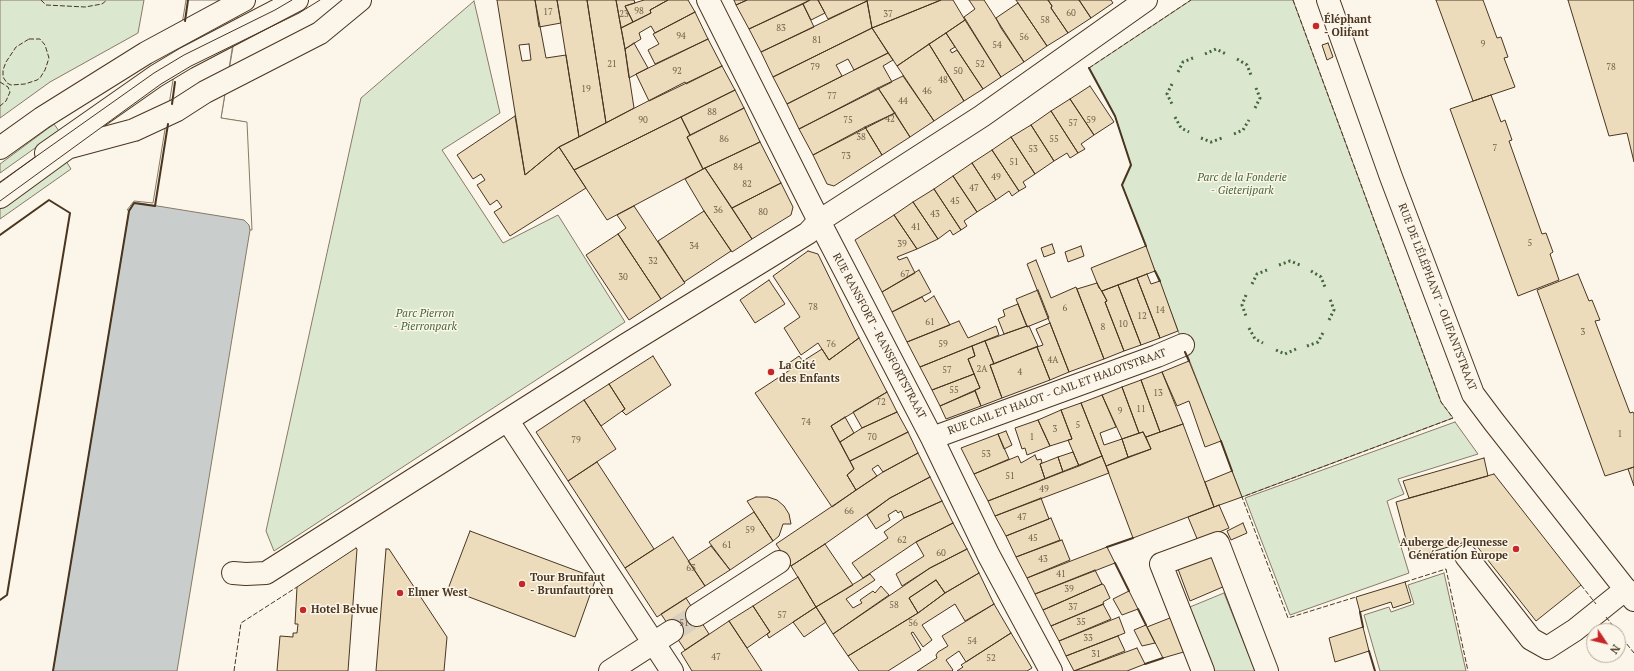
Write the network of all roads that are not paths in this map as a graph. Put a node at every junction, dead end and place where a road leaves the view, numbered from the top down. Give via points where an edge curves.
1 (297, 0) edge
2 (314, 0) edge
3 (360, 0) edge
4 (708, 0) edge
5 (1146, 0) edge
6 (1328, 0) edge
7 (242, 1) edge
8 (234, 37) junction
9 (168, 72) junction
10 (0, 148) edge
11 (67, 148) junction
12 (0, 186) edge
13 (0, 197) edge
14 (819, 221) junction
15 (1183, 345) dead end
16 (508, 421) junction
17 (932, 438) junction
18 (1466, 556) dead end
19 (778, 562) dead end
20 (233, 573) dead end
21 (1630, 594) edge
22 (696, 615) tunnel mouth
23 (672, 631) tunnel mouth
24 (654, 643) junction
25 (610, 671) edge
26 (672, 671) edge
27 (1051, 671) edge
28 (1203, 671) edge
29 (1267, 671) edge

1 - 8 street
2 - 8 street via 298,10
3 - 11 street via 320,33 227,80 177,110 134,130
4 - 14 street, RUE RANSFORT - RANSFORTSTRAAT
5 - 14 street via 982,116
6 - 21 street, RUE DE L'ÉLÉPHANT - OLIFANTSTRAAT via 1391,177 1474,394
7 - 10 street via 146,53 42,118
8 - 9 street
9 - 11 street
9 - 12 street via 141,85
11 - 13 street
14 - 16 street via 808,233
14 - 17 street, RUE RANSFORT - RANSFORTSTRAAT
15 - 17 street, RUE CAIL ET HALOT - CAIL ET HALOTSTRAAT
16 - 20 street via 266,573
16 - 24 street
17 - 27 street, RUE RANSFORT - RANSFORTSTRAAT via 988,554
18 - 21 street via 1531,639 1547,648
19 - 22 street
23 - 24 street
24 - 25 street
24 - 26 street
28 - 29 street via 1161,564 1218,543

